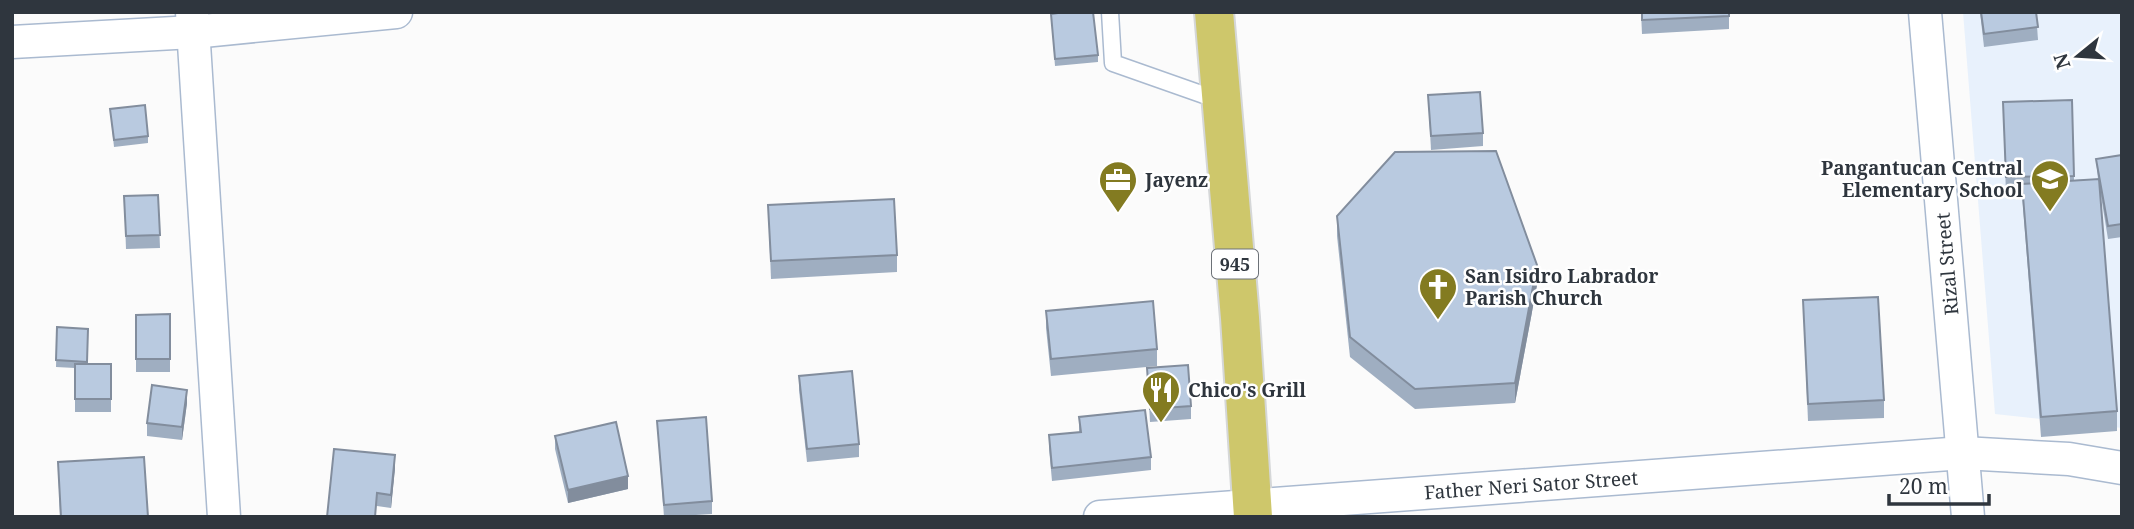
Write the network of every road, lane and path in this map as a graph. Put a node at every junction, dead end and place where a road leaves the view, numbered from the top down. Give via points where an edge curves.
1 (396, 12) edge
2 (1110, 12) edge
3 (1214, 12) edge
4 (1925, 12) edge
5 (192, 22) edge
6 (12, 42) edge
7 (1222, 101) junction
8 (1963, 453) junction
9 (2122, 468) edge
10 (1253, 511) edge
11 (224, 517) edge
12 (1100, 517) edge
13 (1968, 517) edge

1 - 5 street
2 - 7 lane via 1113,63
3 - 7 main road, 945
4 - 8 street, Rizal Street
5 - 6 street
5 - 11 street
7 - 10 main road, 945
8 - 9 street, Father Neri Sator Street via 2069,458
8 - 10 street, Father Neri Sator Street
8 - 13 street, Rizal Street
10 - 12 street, Father Neri Sator Street

